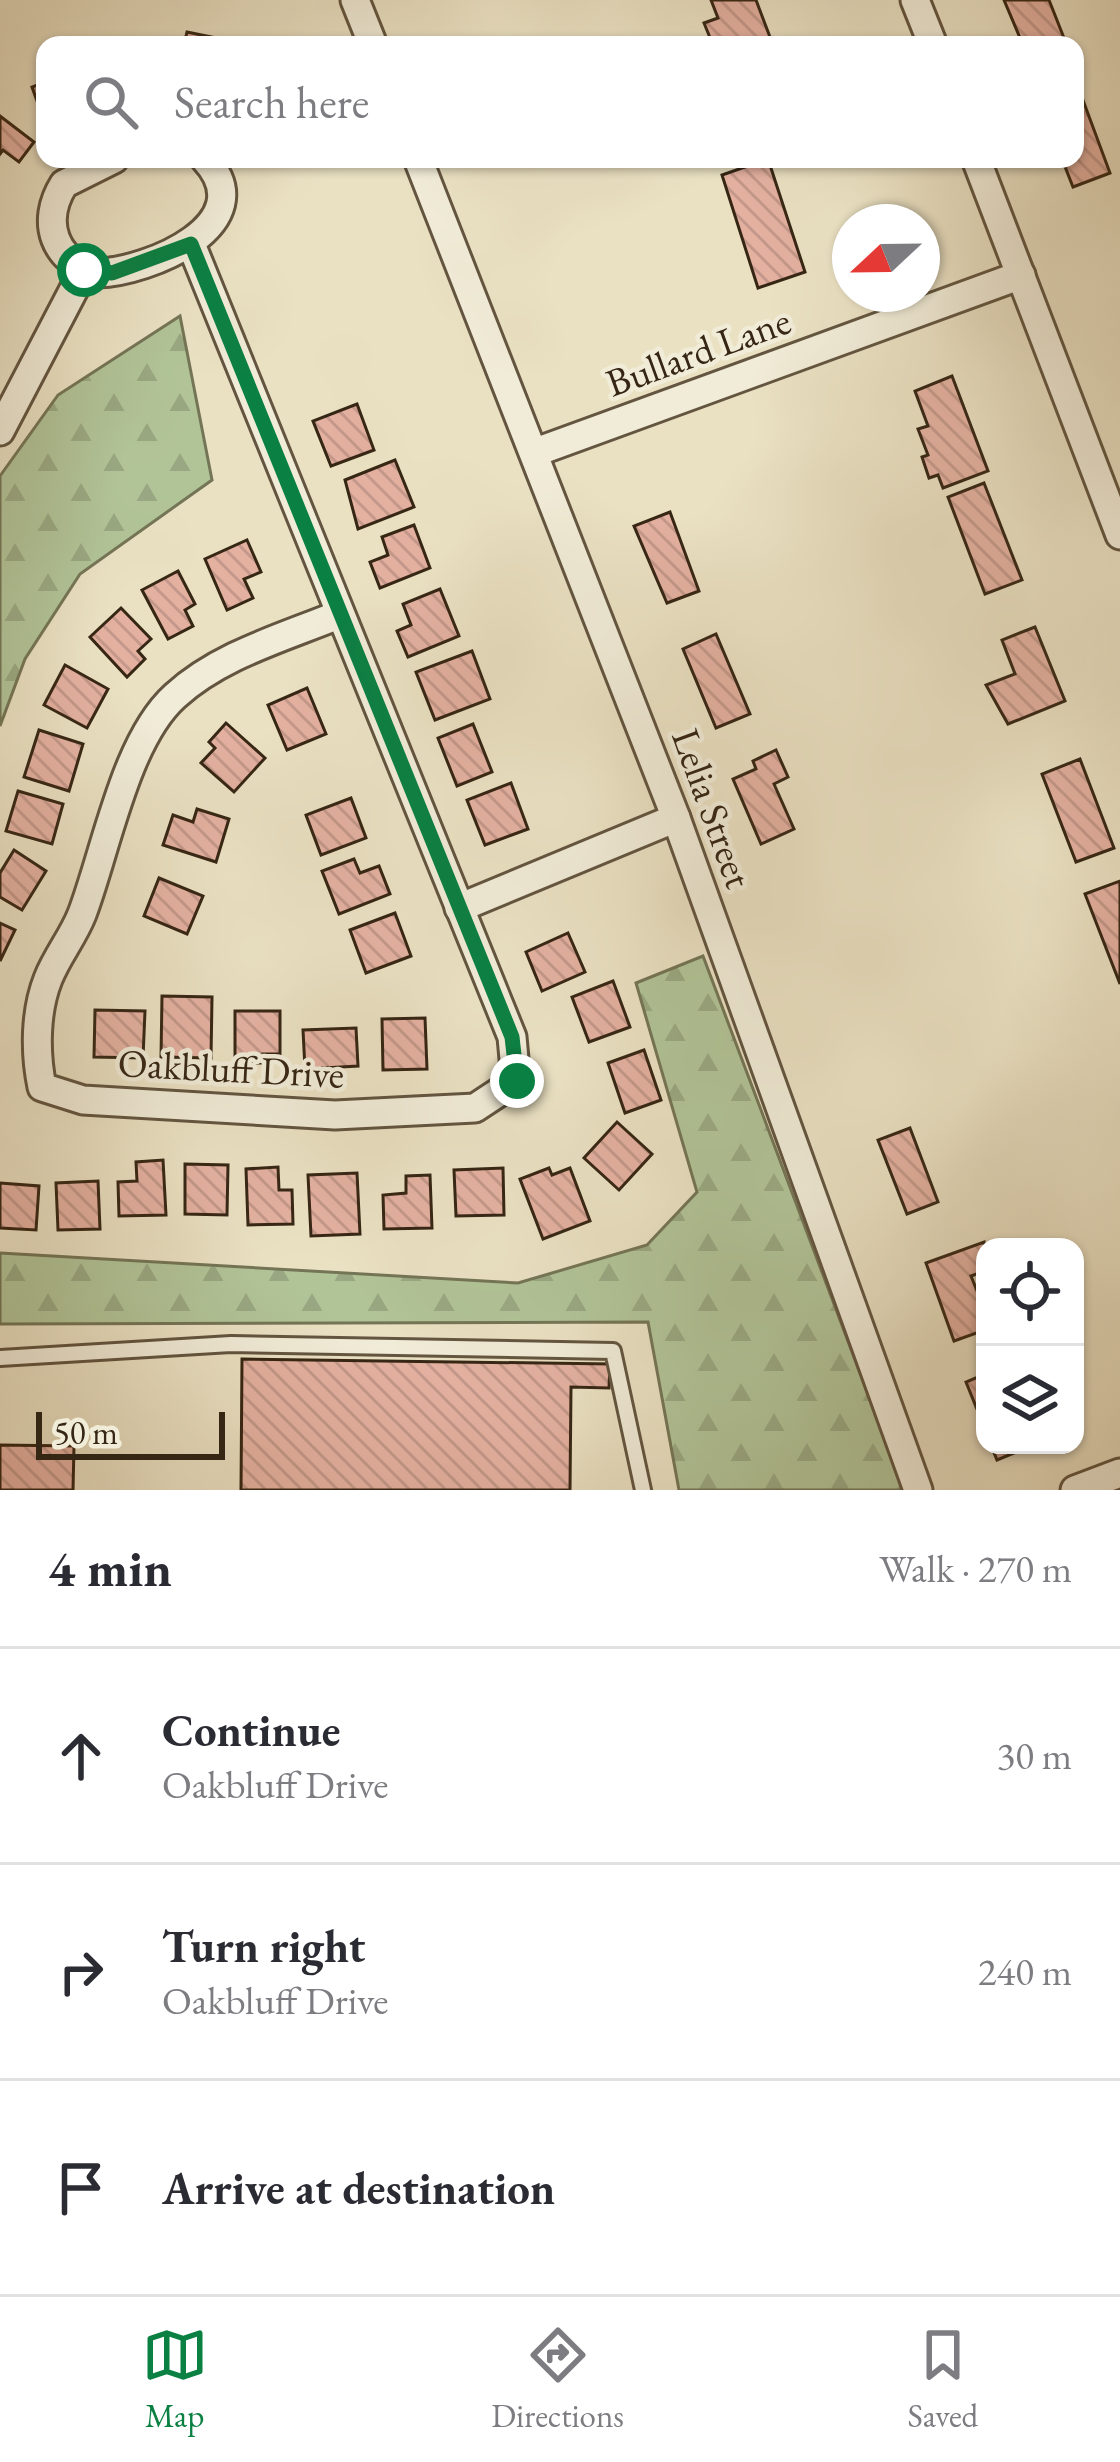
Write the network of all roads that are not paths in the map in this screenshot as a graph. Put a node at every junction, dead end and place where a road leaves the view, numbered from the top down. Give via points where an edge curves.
1 (355, 0) edge
2 (915, 0) edge
3 (369, 36) edge
4 (929, 36) edge
5 (92, 168) edge
6 (210, 168) edge
7 (422, 168) edge
8 (979, 168) edge
9 (191, 244) junction
10 (84, 270) junction
11 (1021, 275) junction
12 (0, 431) edge
13 (536, 452) junction
14 (1120, 535) edge
15 (338, 615) junction
16 (676, 818) junction
17 (460, 908) junction
18 (0, 1358) edge
19 (1120, 1473) edge
20 (643, 1490) edge
21 (917, 1490) edge
22 (1075, 1490) edge

1 - 3 street
2 - 4 street
5 - 10 street via 55,199 52,232
6 - 9 street via 220,198 209,230
7 - 13 street, Lelia Street
8 - 11 street
9 - 10 street via 112,273
9 - 15 street, Oakbluff Drive
10 - 12 street
11 - 13 street, Bullard Lane
11 - 14 street
13 - 16 street, Lelia Street
15 - 17 street, Oakbluff Drive
15 - 17 street, Oakbluff Drive via 215,665 171,699 135,756 97,875 47,980 35,1054 42,1087 82,1100 335,1115 475,1108 517,1081 512,1037
16 - 17 street
16 - 21 street, Lelia Street
18 - 20 lane via 231,1344 613,1351
19 - 22 street

